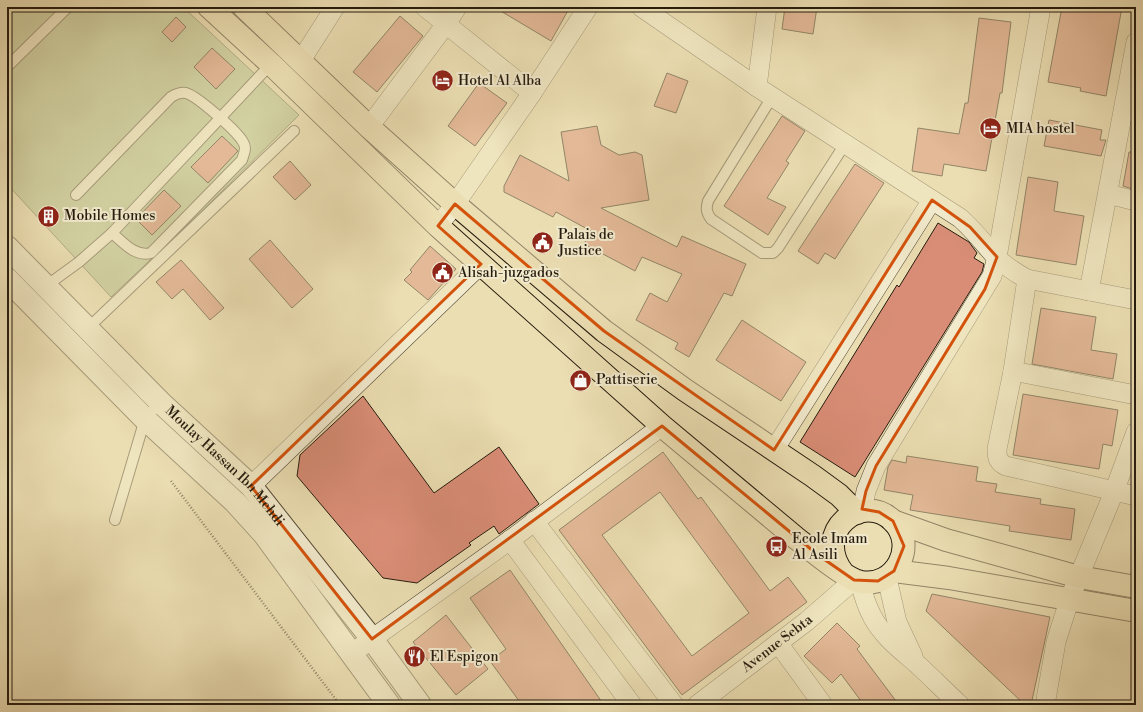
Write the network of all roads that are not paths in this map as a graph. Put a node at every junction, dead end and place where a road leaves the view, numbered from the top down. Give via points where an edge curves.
1 (68, 7) edge
2 (209, 7) edge
3 (244, 7) edge
4 (335, 7) edge
5 (425, 7) edge
6 (457, 7) edge
7 (588, 7) edge
8 (641, 7) edge
9 (767, 7) edge
10 (1041, 7) edge
11 (446, 24) junction
12 (1136, 42) edge
13 (300, 62) junction
14 (7, 64) edge
15 (270, 64) junction
16 (757, 87) junction
17 (532, 93) junction
18 (772, 97) junction
19 (221, 118) junction
20 (369, 127) junction
21 (294, 132) dead end
22 (845, 144) junction
23 (1108, 194) junction
24 (76, 195) dead end
25 (932, 200) junction
26 (1136, 200) edge
27 (455, 204) junction
28 (438, 226) junction
29 (112, 234) junction
30 (7, 247) edge
31 (997, 257) junction
32 (480, 264) junction
33 (7, 279) edge
34 (1027, 279) junction
35 (46, 286) junction
36 (1089, 291) junction
37 (1136, 300) edge
38 (87, 329) junction
39 (1013, 371) junction
40 (1136, 395) edge
41 (160, 402) junction
42 (145, 419) junction
43 (662, 426) junction
44 (1136, 432) edge
45 (774, 450) junction
46 (251, 486) junction
47 (1114, 492) junction
48 (1136, 496) edge
49 (860, 512) junction
50 (115, 520) dead end
51 (534, 521) junction
52 (893, 521) junction
53 (510, 540) junction
54 (891, 574) junction
55 (1079, 577) junction
56 (852, 578) junction
57 (1136, 587) edge
58 (1070, 598) junction
59 (1136, 611) edge
60 (372, 639) junction
61 (778, 643) junction
62 (351, 654) junction
63 (917, 664) junction
64 (389, 705) edge
65 (420, 705) edge
66 (632, 705) edge
67 (674, 705) edge
68 (697, 705) edge
69 (823, 705) edge
70 (960, 705) edge
71 (1045, 705) edge

1 - 14 lane via 10,64
2 - 15 main road
3 - 13 main road
4 - 13 street
5 - 11 street
6 - 11 street
7 - 17 street
8 - 16 street
9 - 16 street
10 - 31 street
11 - 17 street
11 - 20 street
12 - 23 street
13 - 20 main road
15 - 19 lane
15 - 28 main road
16 - 18 street
17 - 27 street
18 - 22 street
18 - 22 lane via 706,208 711,219 762,253 773,253 778,248
19 - 24 lane via 194,96 178,93 171,97
19 - 29 lane
19 - 29 lane via 243,142 245,150 242,160 150,253 137,253
20 - 27 main road
21 - 38 lane
22 - 25 street
23 - 26 street
23 - 36 street
25 - 31 street via 960,218
25 - 45 street
27 - 28 street
27 - 45 main road via 604,331
28 - 32 main road
29 - 35 lane
30 - 35 street, Moulay Hassan Ibn Mehdi
31 - 34 street
31 - 49 street via 992,276 876,466
32 - 43 main road
32 - 46 street
33 - 42 street, Moulay Hassan Ibn Mehdi
34 - 36 street
34 - 39 street
35 - 38 street, Moulay Hassan Ibn Mehdi
36 - 37 street
38 - 41 street, Moulay Hassan Ibn Mehdi
39 - 40 street
39 - 47 street via 997,449 1000,463
41 - 42 lane
41 - 46 street, Moulay Hassan Ibn Mehdi
42 - 50 lane
42 - 62 street, Moulay Hassan Ibn Mehdi via 235,502 264,534
43 - 51 street
43 - 56 main road via 796,538
44 - 47 street
45 - 49 main road
46 - 60 street, Moulay Hassan Ibn Mehdi
47 - 48 street
47 - 55 street
49 - 52 main road via 879,512
49 - 56 main road via 840,524 832,544 837,564
51 - 53 street
51 - 67 street
52 - 54 main road via 901,532 904,546 900,564
52 - 55 main road via 953,542
53 - 60 street
53 - 66 street
54 - 56 main road via 869,583
54 - 58 main road via 928,575
54 - 63 street via 897,622
55 - 57 main road
55 - 58 street
56 - 61 street, Avenue Sebta via 807,621
56 - 63 street via 884,633
58 - 59 main road
58 - 71 street via 1056,642
60 - 62 street
60 - 65 street, Moulay Hassan Ibn Mehdi
61 - 68 street, Avenue Sebta
61 - 69 street
62 - 64 street, Moulay Hassan Ibn Mehdi
63 - 70 street

